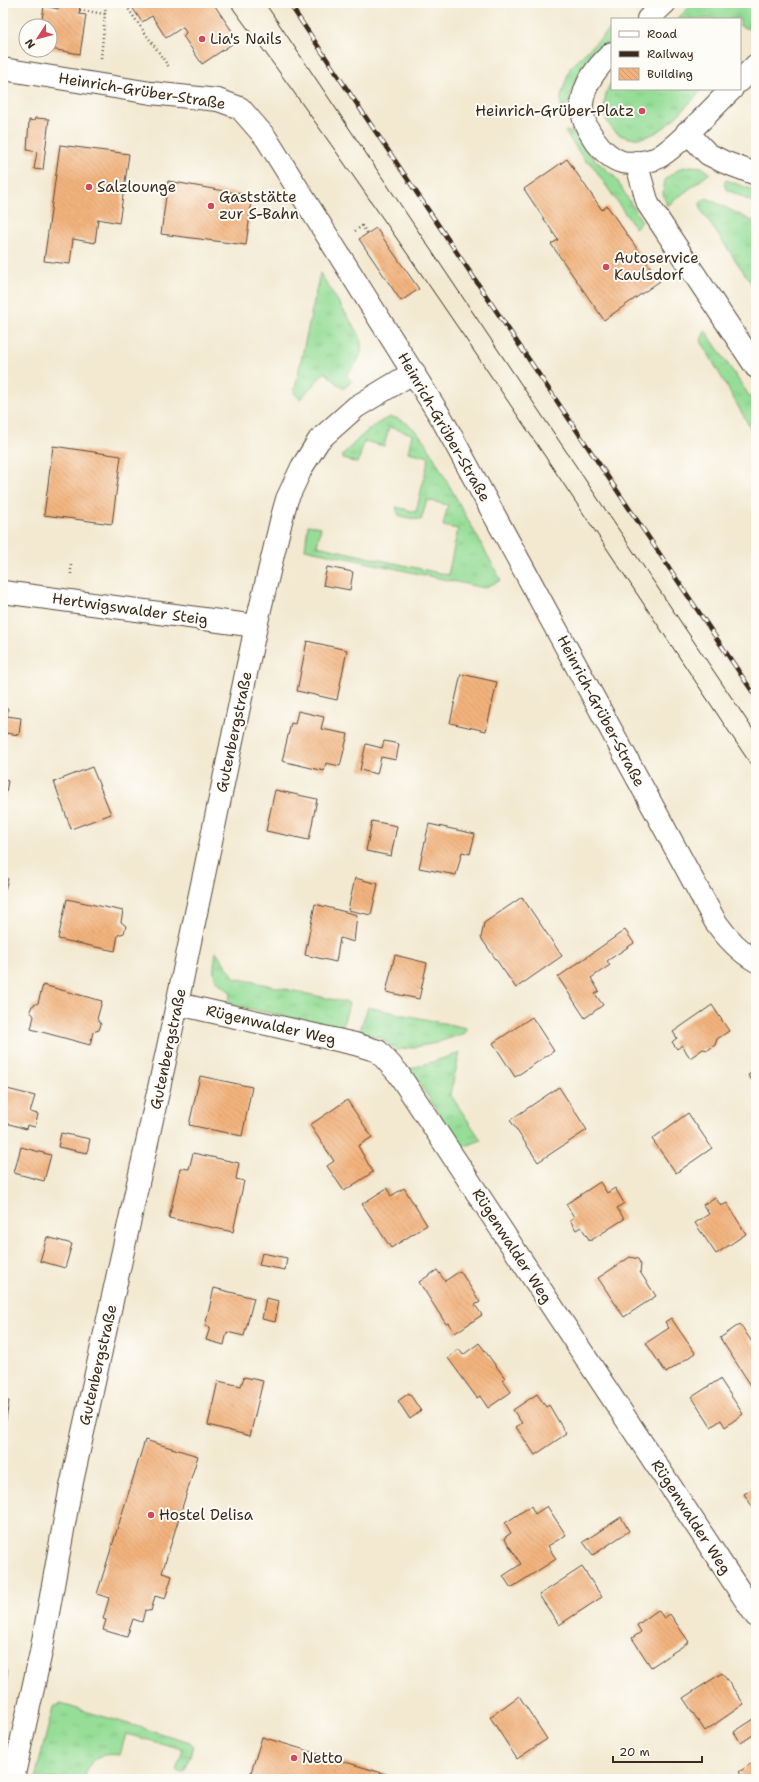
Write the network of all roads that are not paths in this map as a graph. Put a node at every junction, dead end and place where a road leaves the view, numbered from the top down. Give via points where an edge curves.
1 (665, 3) edge
2 (649, 18) edge
3 (611, 54) edge
4 (756, 65) edge
5 (3, 69) edge
6 (741, 80) edge
7 (731, 90) edge
8 (687, 132) junction
9 (636, 162) junction
10 (756, 174) edge
11 (756, 367) edge
12 (414, 372) junction
13 (3, 592) edge
14 (256, 626) junction
15 (756, 960) edge
16 (178, 1004) junction
17 (756, 1616) edge
18 (13, 1779) edge

1 - 2 street
3 - 9 street via 600,64 589,81 582,105 585,120 601,149 622,162
4 - 6 street
5 - 12 street, Heinrich-Grüber-Straße via 151,93 218,100 240,108 266,138
7 - 8 street
8 - 9 street via 655,159
8 - 10 street via 708,154
9 - 11 street via 648,204
12 - 14 street, Gutenbergstraße via 356,407 319,440 302,467 287,499
12 - 15 street, Heinrich-Grüber-Straße via 442,418 715,920 730,941
13 - 14 street, Hertwigswalder Steig
14 - 16 street, Gutenbergstraße
16 - 17 street, Rügenwalder Weg via 378,1051 398,1073
16 - 18 street, Gutenbergstraße via 70,1490 41,1652

